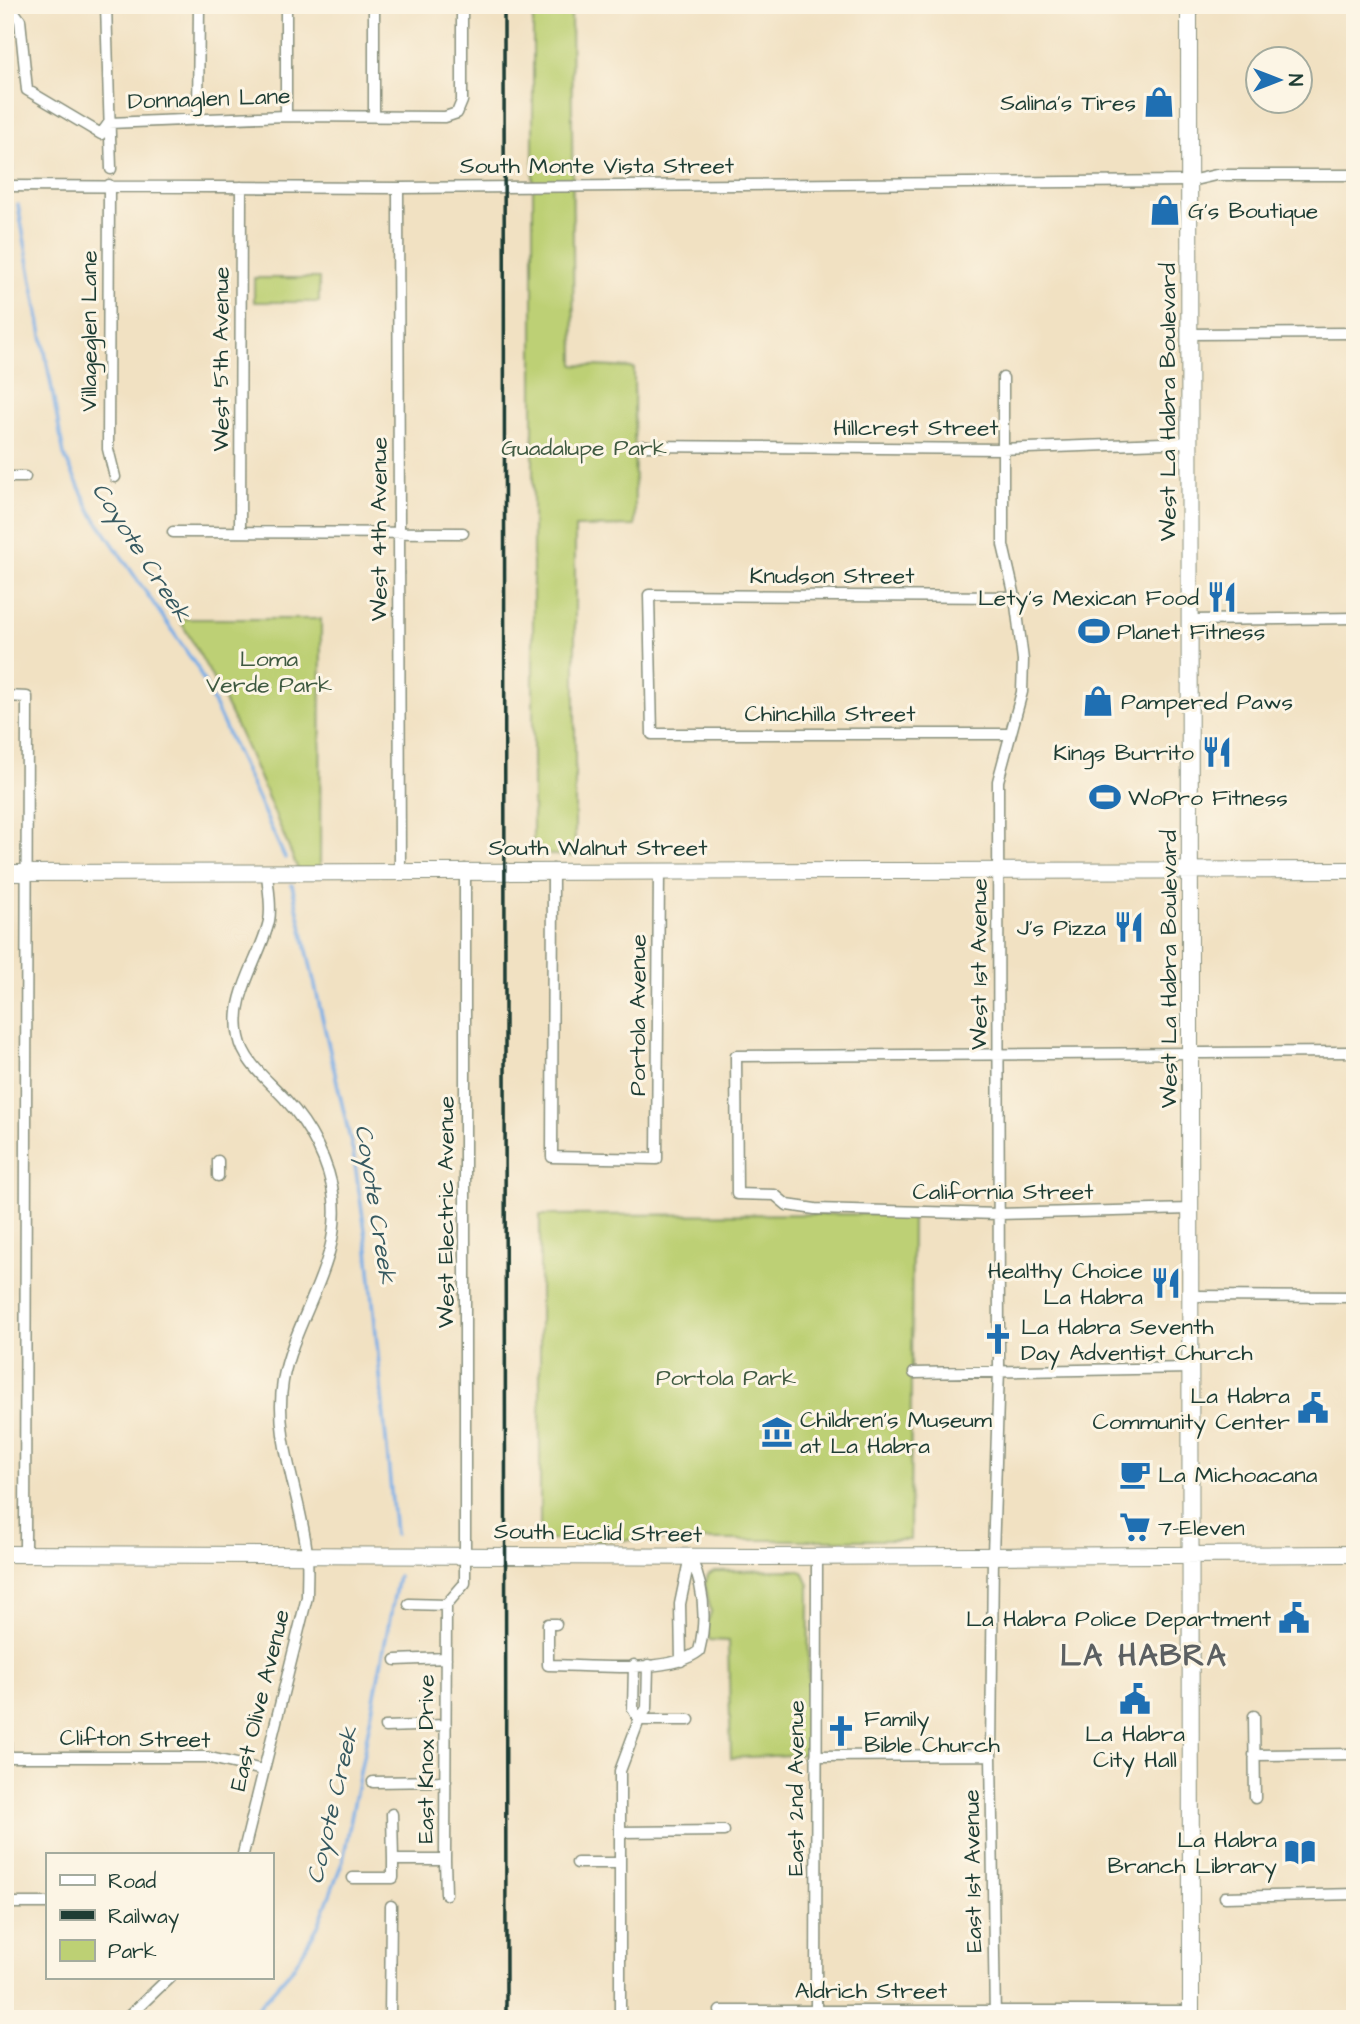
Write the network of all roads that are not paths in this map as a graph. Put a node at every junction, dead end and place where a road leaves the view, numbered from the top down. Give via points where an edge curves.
1 (9, 5) edge
2 (106, 5) edge
3 (199, 5) edge
4 (286, 5) edge
5 (374, 5) edge
6 (462, 5) edge
7 (1189, 5) edge
8 (286, 116) junction
9 (374, 116) junction
10 (198, 117) junction
11 (109, 123) junction
12 (111, 169) dead end
13 (1355, 174) edge
14 (1189, 181) junction
15 (109, 185) junction
16 (5, 187) edge
17 (241, 187) junction
18 (398, 188) junction
19 (1355, 333) edge
20 (1190, 334) junction
21 (1003, 378) dead end
22 (1190, 442) junction
23 (642, 446) dead end
24 (1002, 449) junction
25 (5, 477) edge
26 (25, 477) dead end
27 (115, 477) dead end
28 (173, 532) dead end
29 (240, 532) junction
30 (398, 532) junction
31 (464, 533) dead end
32 (1015, 597) junction
33 (1355, 618) edge
34 (1190, 620) junction
35 (5, 696) edge
36 (652, 734) joint
37 (1009, 734) junction
38 (465, 869) junction
39 (553, 869) junction
40 (400, 870) junction
41 (659, 870) junction
42 (999, 870) junction
43 (1191, 870) junction
44 (1355, 870) edge
45 (5, 873) edge
46 (28, 873) junction
47 (267, 874) junction
48 (1355, 1052) edge
49 (1191, 1054) junction
50 (999, 1055) junction
51 (218, 1161) dead end
52 (218, 1176) dead end
53 (1191, 1209) junction
54 (999, 1214) junction
55 (1191, 1296) junction
56 (1355, 1297) edge
57 (1191, 1368) junction
58 (999, 1369) junction
59 (914, 1373) dead end
60 (5, 1554) edge
61 (25, 1554) junction
62 (307, 1554) junction
63 (466, 1554) junction
64 (1355, 1554) edge
65 (993, 1555) junction
66 (1191, 1555) junction
67 (690, 1556) junction
68 (817, 1557) junction
69 (410, 1604) dead end
70 (446, 1605) junction
71 (556, 1624) dead end
72 (446, 1658) junction
73 (396, 1660) dead end
74 (681, 1661) junction
75 (634, 1665) junction
76 (648, 1665) junction
77 (5, 1697) edge
78 (1254, 1716) dead end
79 (639, 1720) junction
80 (689, 1720) dead end
81 (446, 1725) junction
82 (385, 1727) dead end
83 (1355, 1754) edge
84 (991, 1755) junction
85 (1254, 1755) junction
86 (6, 1756) edge
87 (816, 1756) junction
88 (263, 1770) junction
89 (446, 1781) junction
90 (373, 1782) dead end
91 (1255, 1798) dead end
92 (392, 1814) dead end
93 (724, 1831) dead end
94 (620, 1832) junction
95 (243, 1853) edge
96 (393, 1860) junction
97 (445, 1860) junction
98 (577, 1863) dead end
99 (620, 1863) junction
100 (353, 1878) dead end
101 (446, 1894) dead end
102 (1355, 1894) edge
103 (1225, 1897) dead end
104 (5, 1903) edge
105 (46, 1903) edge
106 (391, 1906) dead end
107 (168, 1979) edge
108 (720, 2011) dead end
109 (816, 2015) edge
110 (995, 2015) edge
111 (1191, 2015) edge
112 (126, 2019) edge
113 (390, 2019) edge
114 (620, 2019) edge

1 - 11 street, Donnaglen Lane via 20,20 27,90 101,134
2 - 11 street
3 - 10 street
4 - 8 street
5 - 9 street
6 - 9 street, Donnaglen Lane via 462,101 457,113 445,117
7 - 14 main road, West La Habra Boulevard
8 - 9 street, Donnaglen Lane
8 - 10 street, Donnaglen Lane
10 - 11 street, Donnaglen Lane
11 - 12 street
13 - 14 street, South Monte Vista Street via 1216,175
14 - 18 street, South Monte Vista Street
14 - 20 main road, West La Habra Boulevard
15 - 16 street, South Monte Vista Street
15 - 17 street, South Monte Vista Street
15 - 27 street, Villageglen Lane via 108,449
17 - 18 street, South Monte Vista Street
17 - 29 street, West 5th Avenue
18 - 30 street, West 4th Avenue
19 - 20 street
20 - 22 main road, West La Habra Boulevard
21 - 24 street, West 1st Avenue
22 - 24 street, Hillcrest Street
22 - 34 main road, West La Habra Boulevard
23 - 24 street, Hillcrest Street
24 - 32 street, West 1st Avenue via 1003,545
25 - 26 street
28 - 29 street
29 - 30 street
30 - 31 street
30 - 40 street, West 4th Avenue
32 - 36 street, Knudson Street via 649,595
32 - 37 street, West 1st Avenue via 1022,692
33 - 34 street
34 - 43 main road, West La Habra Boulevard
35 - 46 street via 27,697
36 - 37 street, Chinchilla Street
37 - 42 street, West 1st Avenue via 998,781
38 - 39 main road, South Walnut Street
38 - 40 main road, South Walnut Street
38 - 63 street, West Electric Avenue
39 - 41 main road, South Walnut Street
39 - 41 street, Portola Avenue via 552,1157 657,1160
40 - 47 main road, South Walnut Street
41 - 42 main road, South Walnut Street
42 - 43 main road, South Walnut Street
42 - 50 street, West 1st Avenue
43 - 44 main road, South Walnut Street
43 - 49 main road, West La Habra Boulevard
45 - 46 main road, South Walnut Street
46 - 47 main road, South Walnut Street
46 - 61 street
47 - 62 street, East Olive Avenue via 270,918 241,996 236,1017 239,1038 244,1055 302,1118 317,1144 334,1197 335,1228 329,1255 282,1382 285,1437
48 - 49 street
49 - 50 street
49 - 53 main road, West La Habra Boulevard
50 - 54 street, West 1st Avenue
50 - 54 street, California Street via 736,1056 737,1194 775,1195 787,1205 816,1209
51 - 52 street
53 - 54 street, California Street
53 - 55 main road, West La Habra Boulevard
54 - 58 street, West 1st Avenue
55 - 56 street
55 - 57 main road, West La Habra Boulevard
57 - 58 street
57 - 66 main road, West La Habra Boulevard
58 - 59 street
58 - 65 street, West 1st Avenue
60 - 61 main road, South Euclid Street
61 - 62 main road, South Euclid Street
62 - 63 main road, South Euclid Street
62 - 88 street, East Olive Avenue via 307,1597
63 - 67 main road, South Euclid Street
63 - 70 street via 465,1583
64 - 66 main road, South Euclid Street
65 - 66 main road, South Euclid Street
65 - 68 main road, South Euclid Street
65 - 84 street, East 1st Avenue
66 - 111 main road, West La Habra Boulevard
67 - 68 main road, South Euclid Street
67 - 74 street via 680,1604
67 - 74 street via 701,1579 704,1609 699,1651
68 - 87 street, East 2nd Avenue
69 - 70 street
70 - 72 street, East Knox Drive
71 - 75 street via 548,1624 548,1665
72 - 73 street
72 - 81 street, East Knox Drive
74 - 76 street
75 - 76 street
75 - 79 street via 633,1709
76 - 79 street via 647,1708
77 - 86 street
78 - 85 street
79 - 80 street
79 - 94 street via 620,1771
81 - 82 street
81 - 89 street, East Knox Drive
83 - 85 street
84 - 87 street
84 - 110 street, East 1st Avenue
85 - 91 street
86 - 88 street, Clifton Street via 206,1757
87 - 109 street, East 2nd Avenue
88 - 95 street, East Olive Avenue
89 - 90 street
89 - 97 street, East Knox Drive
92 - 96 street
93 - 94 street
94 - 99 street
96 - 97 street, East Knox Drive
96 - 100 street, East Knox Drive via 393,1878
97 - 101 street
98 - 99 street
99 - 114 street
102 - 103 street
104 - 105 street
106 - 113 street
107 - 112 street
108 - 109 street, Aldrich Street
109 - 110 street, Aldrich Street
110 - 111 street, Aldrich Street

